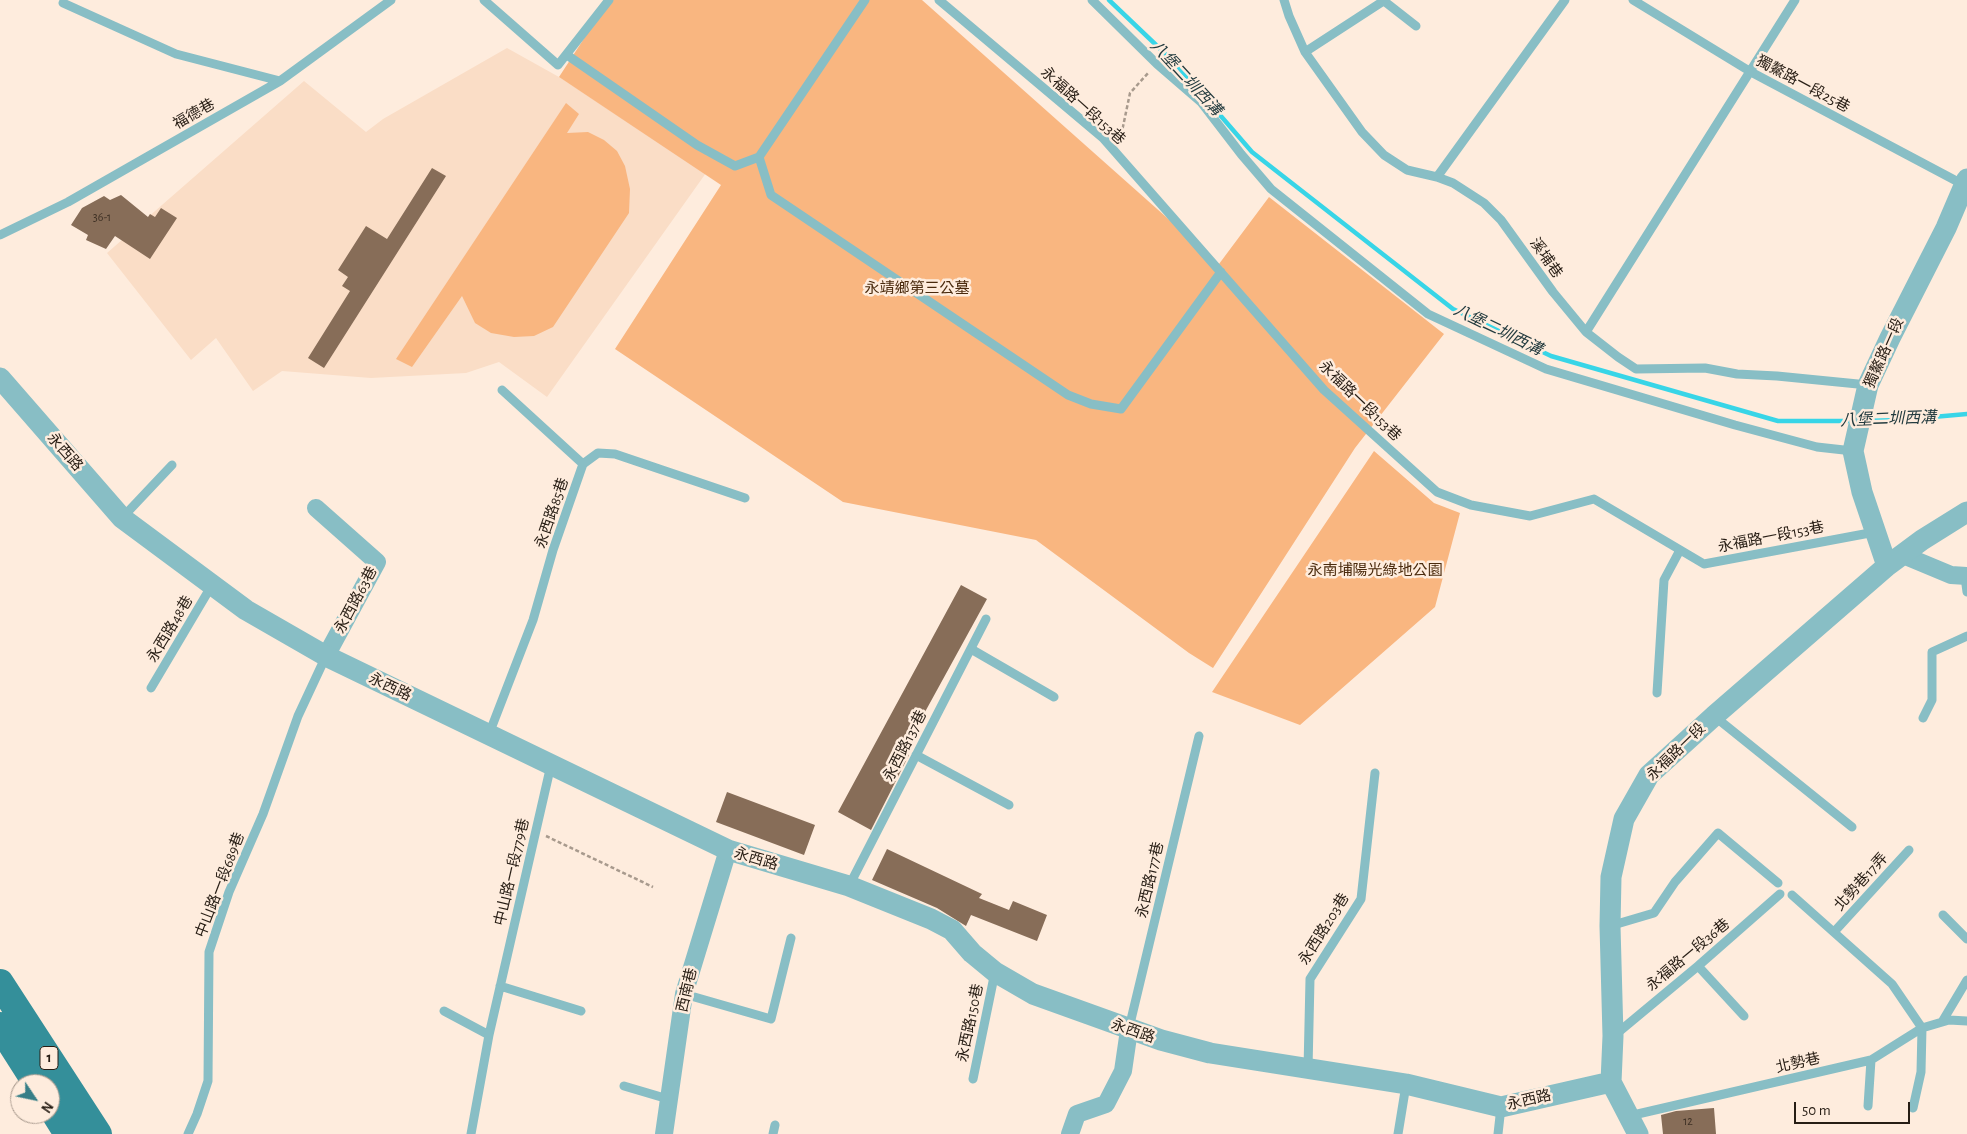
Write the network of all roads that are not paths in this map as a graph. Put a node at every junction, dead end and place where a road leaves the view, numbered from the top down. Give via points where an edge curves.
1 (391, 0) edge
2 (484, 0) edge
3 (609, 0) edge
4 (865, 0) edge
5 (939, 0) edge
6 (1092, 0) edge
7 (1284, 0) edge
8 (1384, 0) edge
9 (1565, 0) edge
10 (1632, 0) edge
11 (1795, 0) edge
12 (63, 3) dead end
13 (1416, 26) dead end
14 (1305, 52) junction
15 (566, 55) junction
16 (1751, 72) junction
17 (280, 81) junction
18 (759, 157) junction
19 (1437, 177) junction
20 (1966, 182) edge
21 (0, 235) edge
22 (1221, 272) junction
23 (1586, 332) junction
24 (1, 381) edge
25 (1868, 386) junction
26 (502, 390) dead end
27 (1853, 451) junction
28 (584, 464) junction
29 (172, 465) dead end
30 (746, 498) dead end
31 (316, 508) dead end
32 (1967, 512) edge
33 (122, 518) junction
34 (1875, 532) junction
35 (1680, 550) junction
36 (1895, 561) junction
37 (1966, 582) edge
38 (212, 585) junction
39 (986, 619) dead end
40 (1967, 636) edge
41 (971, 649) junction
42 (326, 656) junction
43 (151, 688) dead end
44 (1657, 693) dead end
45 (1054, 697) dead end
46 (1714, 716) junction
47 (1923, 718) dead end
48 (489, 734) junction
49 (1199, 736) dead end
50 (916, 755) junction
51 (551, 765) junction
52 (1376, 773) dead end
53 (1009, 805) dead end
54 (1852, 826) dead end
55 (728, 850) junction
56 (1909, 850) dead end
57 (1778, 883) dead end
58 (849, 886) junction
59 (1780, 894) dead end
60 (1792, 895) dead end
61 (1943, 914) dead end
62 (1610, 926) junction
63 (1834, 932) junction
64 (791, 938) dead end
65 (1967, 939) edge
66 (1698, 966) junction
67 (995, 972) junction
68 (1967, 980) edge
69 (0, 983) edge
70 (500, 986) junction
71 (684, 994) junction
72 (444, 1010) dead end
73 (581, 1011) dead end
74 (1744, 1016) dead end
75 (1942, 1022) junction
76 (1967, 1022) edge
77 (0, 1026) edge
78 (1922, 1028) junction
79 (1129, 1030) junction
80 (489, 1035) junction
81 (1613, 1036) junction
82 (1871, 1060) junction
83 (1308, 1069) junction
84 (31, 1074) edge
85 (973, 1079) dead end
86 (1611, 1082) junction
87 (1406, 1084) junction
88 (624, 1086) dead end
89 (668, 1099) junction
90 (1868, 1106) dead end
91 (1501, 1107) junction
92 (1913, 1108) dead end
93 (60, 1121) edge
94 (1633, 1125) edge
95 (68, 1134) edge
96 (98, 1134) edge
97 (188, 1134) edge
98 (471, 1134) edge
99 (664, 1134) edge
100 (1070, 1134) edge
101 (1398, 1134) edge
102 (1498, 1134) edge

1 - 17 lane, 福德巷
2 - 15 lane via 558,65
3 - 15 lane
4 - 18 lane
5 - 22 lane, 永福路一段153巷 via 1103,138
6 - 27 lane via 1201,102 1271,189 1428,314 1546,369 1817,447
7 - 14 lane, 溪埔巷
8 - 13 lane
8 - 14 lane
9 - 19 lane
10 - 16 lane, 獨鰲路一段25巷
11 - 16 lane
12 - 17 lane via 176,54
14 - 19 lane, 溪埔巷 via 1362,132 1384,155 1407,170
15 - 18 lane via 697,145 735,166
16 - 20 lane, 獨鰲路一段25巷
16 - 23 lane
17 - 21 lane, 福德巷 via 68,202
18 - 22 lane via 771,195 1068,395 1091,404 1121,410
19 - 23 lane, 溪埔巷 via 1453,183 1496,214
20 - 25 street, 獨鰲路一段
22 - 35 lane, 永福路一段153巷 via 1324,390 1437,492 1470,505 1530,516 1594,499
23 - 25 lane, 溪埔巷 via 1636,369 1705,368
24 - 33 street, 永西路
25 - 27 street, 獨鰲路一段
26 - 28 lane
27 - 34 street, 獨鰲路一段
28 - 30 lane, 永西路85巷 via 598,453 615,454
28 - 48 lane, 永西路85巷 via 553,550 533,620
29 - 33 lane
31 - 42 street, 永西路63巷 via 377,562
32 - 36 street, 永福路一段
33 - 38 street, 永西路
34 - 35 lane, 永福路一段153巷 via 1704,564
34 - 36 street, 獨鰲路一段
35 - 44 lane via 1664,580
36 - 37 street
36 - 46 street, 永福路一段
38 - 42 street, 永西路 via 246,610
38 - 43 lane, 永西路48巷
39 - 41 lane, 永西路137巷
40 - 47 lane via 1932,652 1932,700
41 - 45 lane
41 - 50 lane, 永西路137巷
42 - 48 street, 永西路
42 - 97 lane, 中山路一段689巷 via 298,716 209,952 208,1081
46 - 54 lane
46 - 62 street, 永福路一段 via 1649,775 1624,819 1611,877
48 - 51 street, 永西路
49 - 79 lane, 永西路177巷
50 - 53 lane
50 - 58 lane, 永西路137巷
51 - 55 street, 永西路
51 - 70 lane, 中山路一段779巷
52 - 83 lane, 永西路203巷 via 1361,899 1310,979
55 - 58 street, 永西路
55 - 71 street, 西南巷
56 - 63 lane, 北勢巷17弄
57 - 62 lane via 1718,832 1675,882 1654,913
58 - 67 street, 永西路 via 931,918 952,930
59 - 66 lane, 永福路一段36巷
60 - 63 lane, 北勢巷17弄
61 - 65 lane
62 - 81 street, 永福路一段
63 - 78 lane, 北勢巷17弄 via 1892,984
64 - 71 lane via 770,1018
66 - 74 lane
66 - 81 lane, 永福路一段36巷
67 - 79 street, 永西路 via 1033,994
67 - 85 lane, 永西路150巷
68 - 75 lane
69 - 96 main road, 1
70 - 73 lane
70 - 80 lane, 中山路一段779巷
71 - 89 street, 西南巷
72 - 80 lane
75 - 76 lane, 北勢巷
75 - 78 lane, 北勢巷
77 - 84 main road, 1
78 - 82 lane, 北勢巷
78 - 92 lane via 1921,1072
79 - 83 street, 永西路 via 1210,1052
79 - 100 street via 1123,1070 1106,1104 1077,1114
80 - 98 lane, 中山路一段779巷
81 - 86 street, 永福路一段
82 - 90 lane
82 - 94 lane, 北勢巷
83 - 87 street, 永西路
86 - 91 street, 永西路
86 - 94 street, 永福路一段
87 - 91 street, 永西路
87 - 101 lane
88 - 89 lane
89 - 99 street, 西南巷
91 - 102 lane
93 - 95 main road

